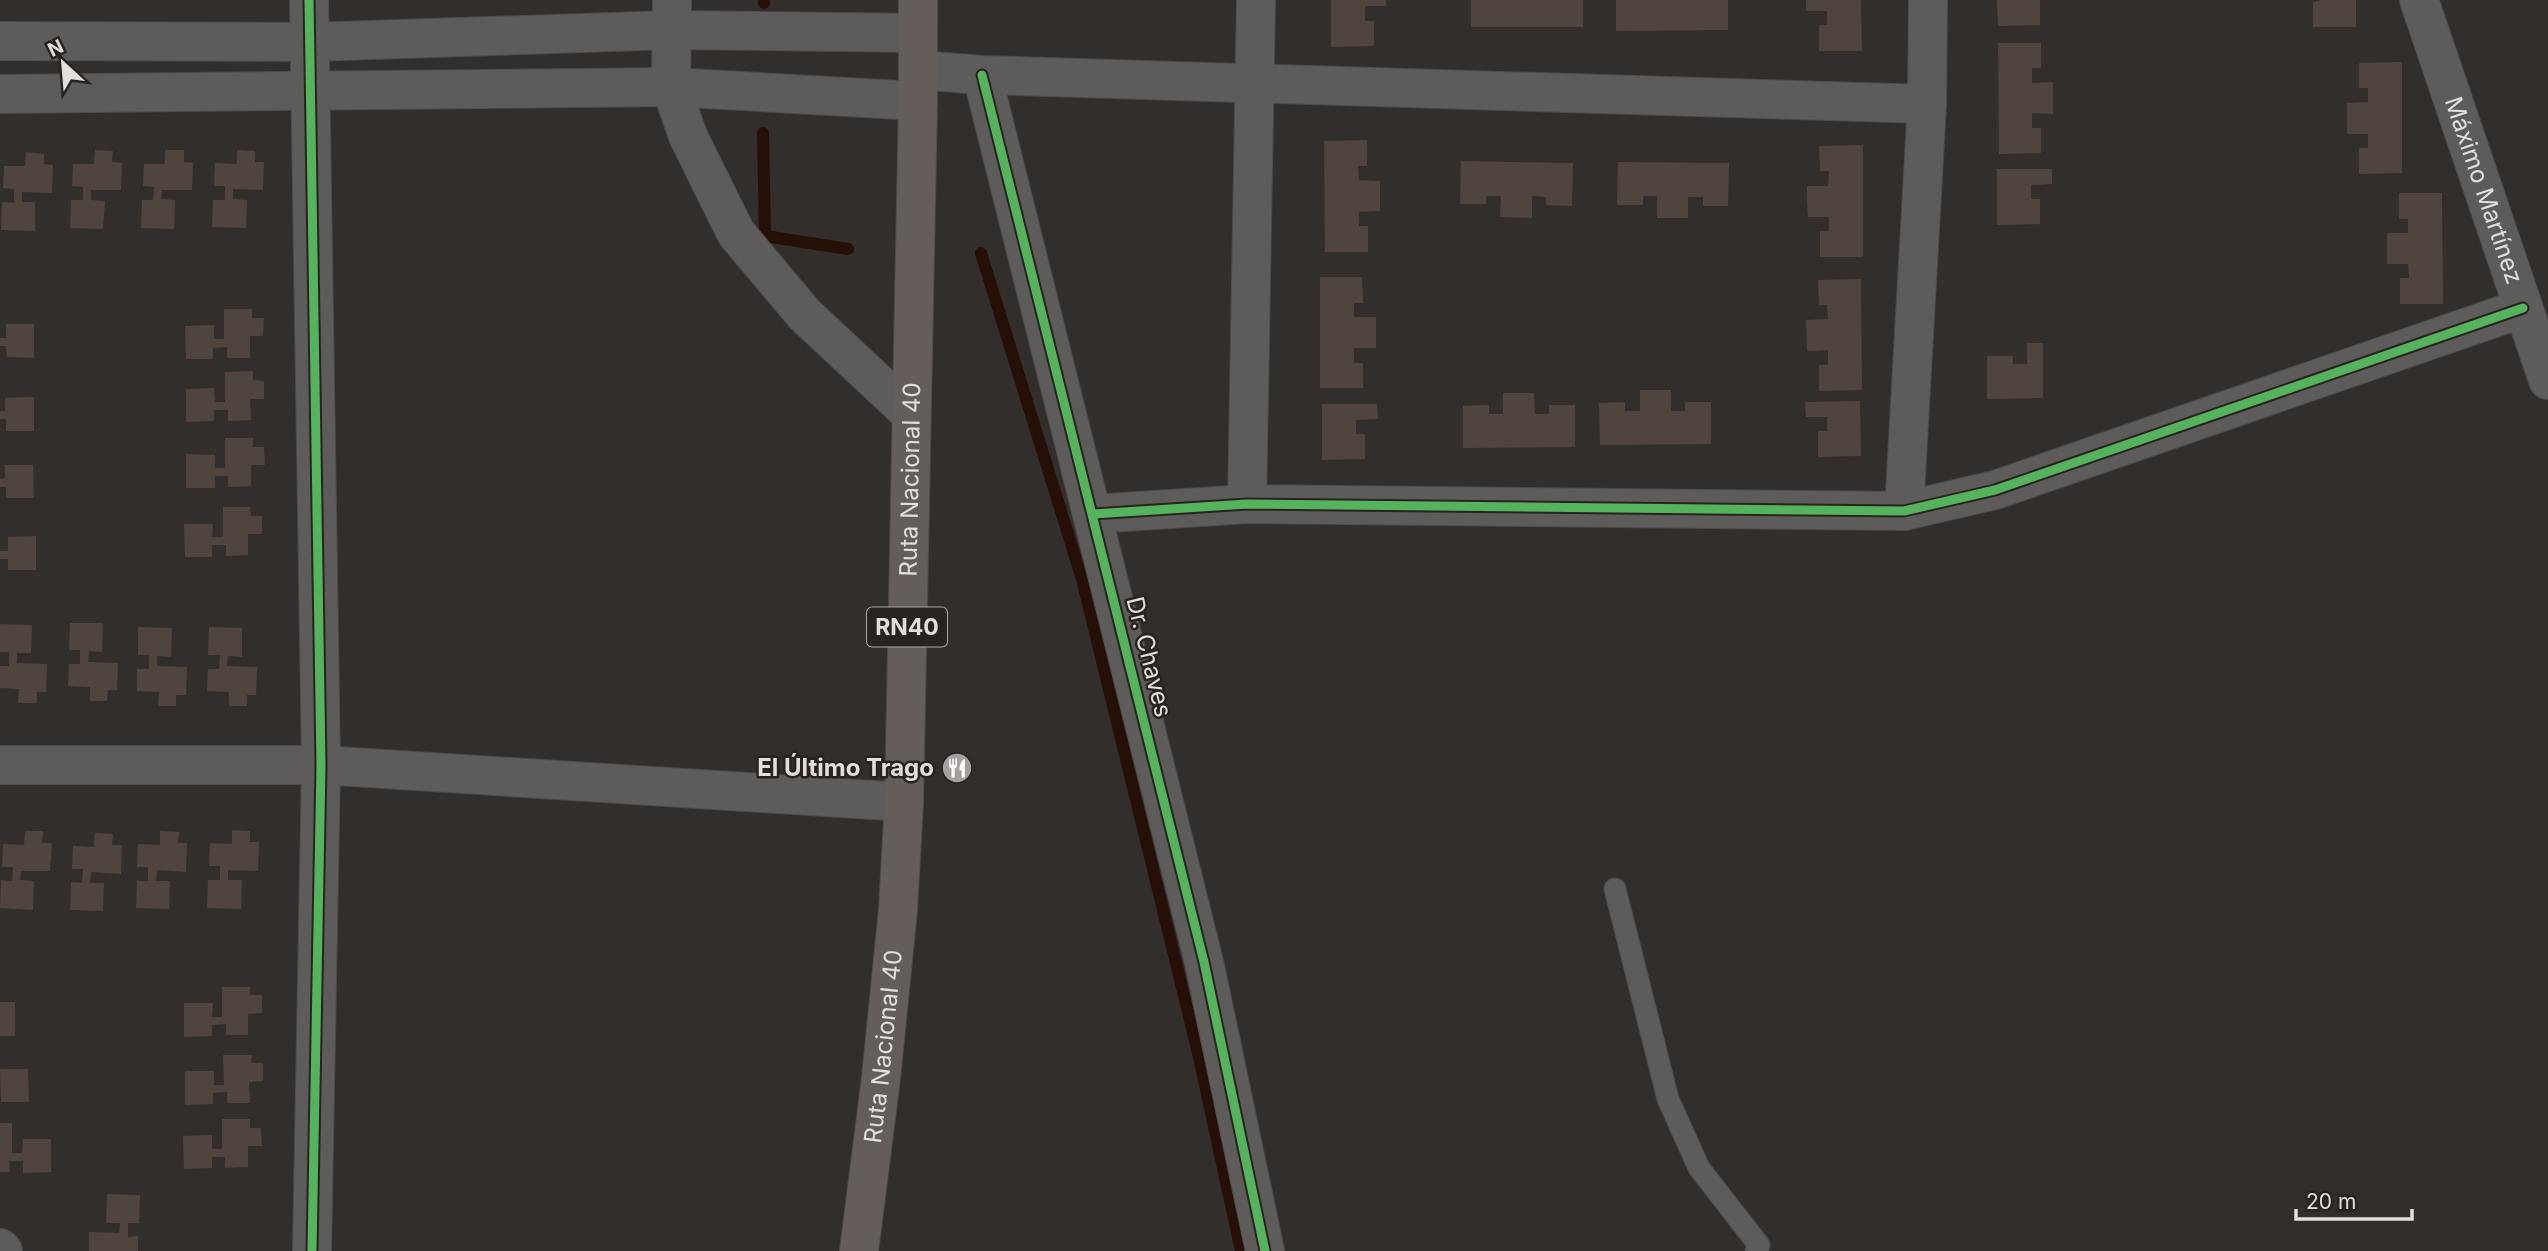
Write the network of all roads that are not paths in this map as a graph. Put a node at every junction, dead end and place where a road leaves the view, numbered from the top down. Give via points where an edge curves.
1 (309, 0) edge
2 (1256, 0) edge
3 (1928, 0) edge
4 (2419, 0) edge
5 (672, 15) edge
6 (0, 41) edge
7 (310, 42) junction
8 (918, 51) edge
9 (982, 75) junction
10 (1255, 84) junction
11 (671, 87) junction
12 (309, 93) junction
13 (0, 94) edge
14 (1927, 104) junction
15 (2523, 308) junction
16 (2548, 380) edge
17 (911, 414) junction
18 (1247, 504) junction
19 (1904, 511) junction
20 (1093, 514) junction
21 (0, 765) edge
22 (321, 765) junction
23 (904, 802) junction
24 (1615, 889) dead end
25 (312, 1251) edge
26 (859, 1251) edge
27 (1265, 1251) edge
28 (1756, 1251) edge

1 - 7 street
2 - 10 street
3 - 14 street
4 - 15 street, Máximo Martínez
5 - 7 street
5 - 8 street
5 - 11 street
6 - 7 street
7 - 12 street
8 - 9 street
8 - 11 street
8 - 17 main road, Ruta Nacional 40 / RN40
9 - 10 street
9 - 20 street, Dr. Chaves
10 - 14 street
10 - 18 street
11 - 12 street
11 - 17 street via 688,136 736,233 804,314
12 - 13 street
12 - 22 street
14 - 19 street
15 - 16 street, Máximo Martínez
15 - 19 street via 1995,490
17 - 23 main road, Ruta Nacional 40 / RN40
18 - 19 street
18 - 20 street
20 - 27 street, Dr. Chaves via 1204,962
21 - 22 street
22 - 23 street
22 - 25 street
23 - 26 main road, Ruta Nacional 40 / RN40 via 898,910
24 - 28 lane via 1668,1099 1699,1168 1759,1245

